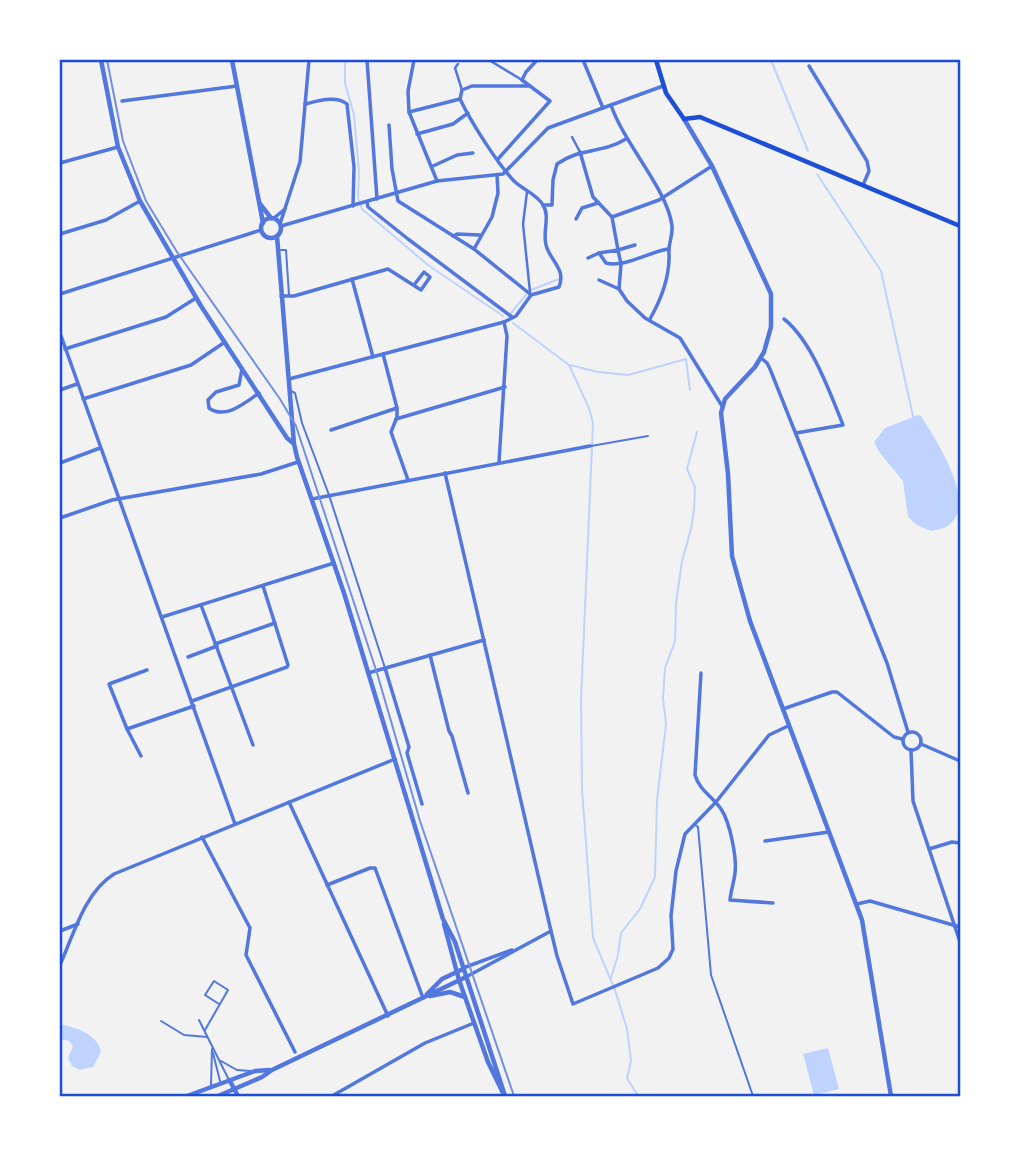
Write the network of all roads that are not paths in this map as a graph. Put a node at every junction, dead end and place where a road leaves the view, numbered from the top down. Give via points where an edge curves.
1 (100, 60) edge
2 (232, 60) edge
3 (309, 60) edge
4 (367, 60) edge
5 (414, 60) edge
6 (489, 60) edge
7 (537, 60) edge
8 (583, 60) edge
9 (656, 60) edge
10 (458, 64) dead end
11 (808, 66) dead end
12 (522, 80) junction
13 (237, 86) junction
14 (522, 86) junction
15 (530, 86) junction
16 (663, 86) junction
17 (461, 90) junction
18 (460, 99) junction
19 (122, 101) dead end
20 (305, 104) junction
21 (611, 105) junction
22 (603, 108) junction
23 (409, 112) junction
24 (468, 113) junction
25 (684, 119) junction
26 (389, 125) dead end
27 (417, 134) junction
28 (572, 137) dead end
29 (626, 139) junction
30 (118, 147) junction
31 (580, 152) junction
32 (473, 153) dead end
33 (498, 159) junction
34 (60, 163) edge
35 (433, 166) junction
36 (712, 166) junction
37 (507, 172) junction
38 (497, 175) junction
39 (438, 181) junction
40 (863, 185) junction
41 (527, 192) junction
42 (395, 194) junction
43 (662, 198) junction
44 (377, 199) junction
45 (140, 201) junction
46 (598, 203) junction
47 (259, 204) junction
48 (360, 204) junction
49 (543, 205) junction
50 (285, 210) junction
51 (612, 217) junction
52 (272, 218) junction
53 (576, 219) dead end
54 (296, 221) junction
55 (262, 223) junction
56 (281, 225) junction
57 (961, 226) edge
58 (261, 230) junction
59 (60, 234) edge
60 (480, 235) junction
61 (453, 236) junction
62 (274, 237) junction
63 (635, 245) dead end
64 (474, 249) junction
65 (668, 249) junction
66 (618, 250) junction
67 (277, 251) junction
68 (599, 253) junction
69 (172, 258) junction
70 (588, 258) dead end
71 (621, 264) junction
72 (352, 279) junction
73 (599, 280) dead end
74 (414, 285) junction
75 (620, 289) junction
76 (60, 294) edge
77 (531, 295) junction
78 (281, 296) junction
79 (289, 296) junction
80 (196, 298) junction
81 (512, 317) junction
82 (650, 320) junction
83 (784, 320) dead end
84 (504, 322) junction
85 (60, 333) edge
86 (225, 342) junction
87 (65, 349) junction
88 (383, 354) junction
89 (373, 357) junction
90 (761, 358) junction
91 (242, 367) junction
92 (289, 379) junction
93 (77, 384) junction
94 (505, 387) junction
95 (60, 390) edge
96 (290, 391) junction
97 (259, 393) junction
98 (83, 399) junction
99 (722, 406) junction
100 (397, 408) junction
101 (396, 419) junction
102 (331, 430) dead end
103 (796, 433) junction
104 (648, 436) dead end
105 (294, 444) junction
106 (592, 446) joint
107 (100, 448) junction
108 (298, 462) junction
109 (499, 462) junction
110 (60, 463) edge
111 (445, 473) junction
112 (408, 480) junction
113 (329, 495) junction
114 (119, 498) junction
115 (312, 499) junction
116 (60, 518) edge
117 (334, 564) junction
118 (263, 586) junction
119 (201, 604) junction
120 (162, 617) junction
121 (275, 623) junction
122 (484, 640) junction
123 (216, 645) junction
124 (430, 655) junction
125 (188, 657) dead end
126 (384, 668) junction
127 (147, 670) dead end
128 (368, 673) junction
129 (701, 673) dead end
130 (232, 687) junction
131 (193, 704) junction
132 (782, 709) junction
133 (788, 726) junction
134 (127, 729) junction
135 (908, 732) junction
136 (902, 739) junction
137 (921, 744) junction
138 (253, 745) dead end
139 (911, 750) junction
140 (141, 756) dead end
141 (395, 759) junction
142 (961, 761) edge
143 (468, 793) dead end
144 (289, 802) junction
145 (716, 802) junction
146 (422, 804) dead end
147 (694, 823) junction
148 (235, 824) junction
149 (829, 832) junction
150 (202, 836) junction
151 (765, 841) dead end
152 (961, 843) edge
153 (929, 849) junction
154 (327, 885) junction
155 (773, 903) dead end
156 (857, 904) junction
157 (443, 919) junction
158 (79, 924) junction
159 (955, 925) junction
160 (961, 927) edge
161 (551, 931) junction
162 (60, 932) edge
163 (961, 942) edge
164 (517, 948) junction
165 (60, 965) edge
166 (463, 968) junction
167 (456, 972) junction
168 (466, 977) junction
169 (459, 980) junction
170 (423, 998) junction
171 (465, 998) junction
172 (219, 1004) junction
173 (388, 1016) junction
174 (199, 1020) dead end
175 (161, 1021) dead end
176 (474, 1023) junction
177 (205, 1030) junction
178 (208, 1037) junction
179 (212, 1048) junction
180 (295, 1052) dead end
181 (218, 1058) junction
182 (272, 1070) junction
183 (255, 1071) junction
184 (230, 1081) junction
185 (220, 1084) junction
186 (210, 1088) junction
187 (234, 1090) junction
188 (342, 1090) junction
189 (225, 1096) edge
190 (187, 1097) edge
191 (218, 1097) edge
192 (238, 1097) edge
193 (332, 1097) edge
194 (345, 1097) edge
195 (505, 1097) edge
196 (753, 1097) edge
197 (891, 1097) edge

1 - 30 street
2 - 13 street
3 - 20 street
4 - 44 street
5 - 23 street
6 - 12 street
7 - 12 street
8 - 22 street
9 - 16 main road
10 - 17 street
11 - 40 street via 867,162 869,171
12 - 14 street
12 - 15 street
13 - 19 street
13 - 47 street
14 - 15 street
14 - 17 street
15 - 33 street via 550,101
16 - 21 street
16 - 25 main road
17 - 18 street
18 - 23 street
18 - 24 street
20 - 48 street via 326,99 347,104
20 - 50 street via 300,162
21 - 22 street
21 - 29 street
22 - 37 street via 548,128
23 - 27 street
24 - 27 street via 447,127
24 - 33 street
25 - 36 street
25 - 40 main road via 700,117
26 - 42 street
27 - 35 street
28 - 31 street
29 - 31 street via 609,148
29 - 43 street
30 - 34 street
30 - 45 street
31 - 46 street
31 - 49 street via 558,164 552,205
32 - 35 street
33 - 37 street
35 - 39 street
36 - 43 street
36 - 90 street via 771,290 771,327
37 - 38 street
37 - 41 street
38 - 39 street
38 - 60 street via 492,217
39 - 42 street
40 - 57 main road
41 - 49 street
41 - 77 street via 523,225
42 - 44 street
42 - 61 street via 398,201
43 - 51 street
43 - 65 street via 672,227
44 - 48 street
45 - 59 street via 106,219
45 - 69 street
46 - 51 street
46 - 53 street via 582,208
47 - 52 street
47 - 55 street
48 - 54 street
48 - 81 street
49 - 77 street via 547,248 562,277 559,287
50 - 52 street
50 - 54 street
50 - 56 street
51 - 66 street
52 - 55 street
52 - 56 street
54 - 56 street
55 - 58 street
56 - 62 street
58 - 62 street
58 - 69 street
60 - 61 street
60 - 64 street
61 - 64 street
62 - 67 street
63 - 66 street
64 - 77 street
65 - 71 street
65 - 82 street via 668,275
66 - 68 street
66 - 71 street
67 - 78 street
67 - 79 lane via 286,250
68 - 70 street
68 - 71 street via 606,263
69 - 76 street
69 - 80 street
71 - 75 street
72 - 74 street via 388,269
72 - 79 street
72 - 89 street
73 - 75 street
74 - 74 street via 423,289 430,277 424,272
75 - 82 street
77 - 81 street
78 - 79 street
78 - 92 street
80 - 86 street
80 - 87 street via 166,317
81 - 84 street
82 - 99 street via 685,344
83 - 103 street via 820,368 842,425
84 - 88 street
84 - 94 street
85 - 87 street
86 - 91 street
86 - 98 street via 188,367
87 - 93 street
88 - 89 street
88 - 100 street
89 - 92 street
90 - 99 street
90 - 103 street via 770,369
91 - 97 street
91 - 97 street via 239,385 211,395 209,408 216,413 229,411
92 - 96 street
93 - 95 street
93 - 98 street
94 - 101 street
94 - 109 street
96 - 105 street
96 - 113 lane via 298,399 302,423
97 - 105 street
98 - 107 street
99 - 132 street via 732,556
100 - 101 street
100 - 102 street
101 - 112 street via 391,432
103 - 135 street via 887,663
104 - 106 lane
105 - 108 street
106 - 109 street
107 - 110 street
107 - 114 street
108 - 114 street via 261,474
108 - 115 street
109 - 111 street
111 - 112 street
111 - 122 street
112 - 113 street
113 - 115 street
113 - 126 lane
114 - 116 street
114 - 120 street
115 - 117 street
117 - 118 street
117 - 128 street
118 - 119 street
118 - 121 street
119 - 120 street
119 - 123 street
120 - 131 street
121 - 123 street
121 - 130 street via 287,667
122 - 124 street
122 - 161 street
123 - 125 street
123 - 130 street
124 - 126 street
124 - 143 street
126 - 128 street
126 - 146 street
127 - 134 street via 109,684
128 - 141 street
129 - 145 street via 694,771 699,786
130 - 131 street
130 - 138 street
131 - 134 street
131 - 148 street
132 - 133 street
132 - 136 street via 838,692
133 - 145 street via 769,735
133 - 149 street
134 - 140 street
135 - 136 street
135 - 137 street via 917,733
136 - 139 street
137 - 139 street
137 - 142 street
139 - 153 street via 912,795
141 - 144 street
141 - 157 street
144 - 148 street
144 - 154 street
145 - 147 street
145 - 155 street via 728,824 732,846 735,872 730,900
147 - 161 street via 685,834 676,871 673,950 658,968 573,1003
147 - 196 lane via 698,827 711,975
148 - 150 street
149 - 151 street
149 - 156 street
150 - 158 street via 106,879 92,895
150 - 180 street via 250,928 246,955
152 - 153 street
153 - 159 street
154 - 170 street via 374,868
154 - 173 street
156 - 159 street via 870,901
156 - 197 street
157 - 166 street
157 - 167 street
158 - 162 street
158 - 165 street
159 - 160 street
159 - 163 street
161 - 164 street
164 - 166 street
164 - 168 street
166 - 167 street
166 - 168 street
167 - 169 street
167 - 170 street
168 - 169 street
168 - 195 street
169 - 170 street
169 - 171 street
170 - 171 street via 450,992
170 - 173 street
171 - 176 street
172 - 172 lane via 228,990 214,981 205,995
172 - 177 lane
173 - 182 street
174 - 177 lane
175 - 178 lane via 184,1035
176 - 188 street via 425,1043
176 - 195 street
177 - 178 lane
178 - 179 lane
179 - 181 lane
179 - 185 lane
179 - 186 lane
181 - 183 lane via 228,1067
181 - 184 lane
182 - 183 street
182 - 187 street
183 - 184 street
184 - 185 street
184 - 187 street
185 - 186 street
185 - 189 street
186 - 190 street
187 - 189 street
187 - 192 street
188 - 193 street
188 - 194 street
189 - 191 street

